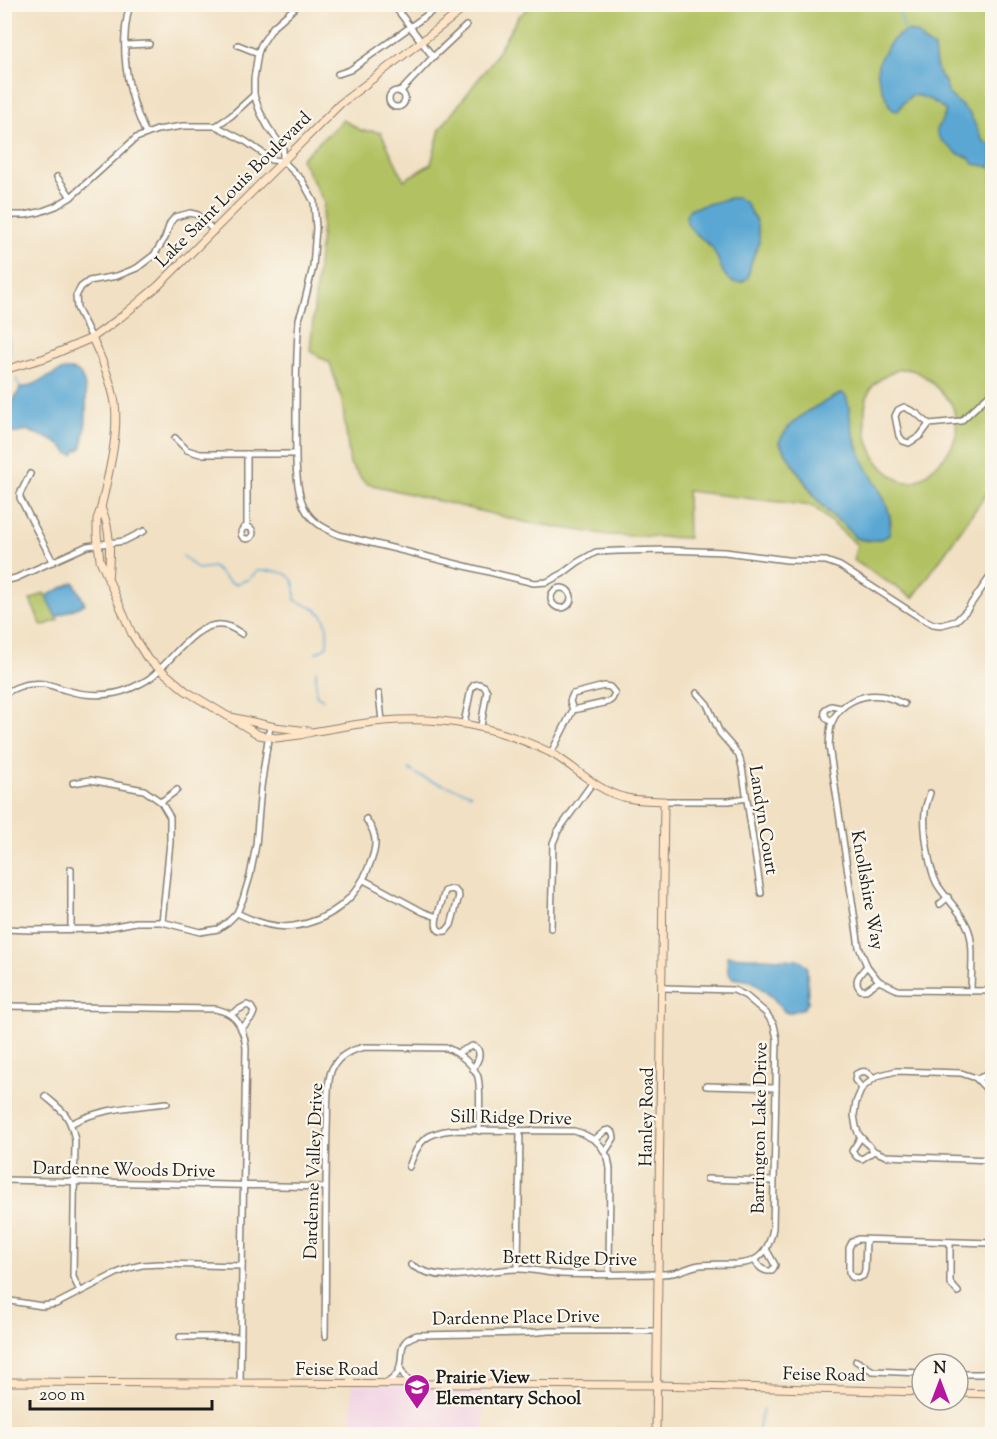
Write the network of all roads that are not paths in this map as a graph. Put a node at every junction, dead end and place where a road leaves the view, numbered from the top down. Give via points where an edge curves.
1 (130, 4) edge
2 (299, 4) edge
3 (393, 4) edge
4 (470, 4) edge
5 (431, 12) dead end
6 (466, 26) dead end
7 (410, 27) junction
8 (421, 42) junction
9 (149, 44) dead end
10 (125, 45) junction
11 (238, 45) dead end
12 (258, 53) junction
13 (432, 57) junction
14 (338, 74) dead end
15 (400, 92) dead end
16 (254, 95) junction
17 (216, 126) junction
18 (146, 134) junction
19 (284, 161) junction
20 (57, 177) dead end
21 (71, 197) junction
22 (4, 215) edge
23 (214, 231) junction
24 (92, 338) junction
25 (4, 370) edge
26 (993, 392) edge
27 (929, 424) junction
28 (175, 438) dead end
29 (247, 454) junction
30 (296, 454) junction
31 (30, 474) dead end
32 (101, 508) junction
33 (247, 527) dead end
34 (144, 531) dead end
35 (98, 544) junction
36 (109, 544) junction
37 (53, 562) junction
38 (993, 574) edge
39 (554, 579) junction
40 (108, 580) junction
41 (4, 581) edge
42 (557, 589) dead end
43 (242, 634) dead end
44 (160, 668) junction
45 (697, 693) dead end
46 (4, 694) edge
47 (379, 694) dead end
48 (904, 704) dead end
49 (841, 708) junction
50 (573, 710) junction
51 (229, 716) junction
52 (382, 721) junction
53 (832, 722) junction
54 (464, 723) junction
55 (270, 726) junction
56 (481, 726) junction
57 (312, 732) junction
58 (268, 736) junction
59 (551, 753) junction
60 (593, 782) junction
61 (73, 783) dead end
62 (177, 790) dead end
63 (930, 793) dead end
64 (746, 798) junction
65 (664, 801) junction
66 (161, 802) junction
67 (366, 819) dead end
68 (71, 869) dead end
69 (364, 879) junction
70 (760, 893) dead end
71 (948, 897) junction
72 (940, 904) dead end
73 (237, 913) junction
74 (437, 917) junction
75 (162, 922) junction
76 (551, 928) dead end
77 (4, 929) edge
78 (71, 929) junction
79 (867, 966) junction
80 (879, 981) junction
81 (663, 988) junction
82 (971, 991) junction
83 (993, 991) edge
84 (4, 1006) edge
85 (231, 1014) junction
86 (242, 1029) junction
87 (457, 1053) junction
88 (473, 1069) junction
89 (993, 1075) edge
90 (874, 1078) junction
91 (977, 1079) junction
92 (706, 1086) dead end
93 (776, 1088) junction
94 (862, 1088) junction
95 (992, 1094) edge
96 (45, 1096) dead end
97 (167, 1103) dead end
98 (72, 1123) junction
99 (478, 1131) junction
100 (520, 1131) junction
101 (861, 1137) junction
102 (594, 1140) junction
103 (874, 1151) junction
104 (605, 1152) junction
105 (993, 1160) edge
106 (409, 1167) dead end
107 (707, 1179) dead end
108 (4, 1180) edge
109 (774, 1181) junction
110 (75, 1183) junction
111 (243, 1186) junction
112 (325, 1188) junction
113 (866, 1239) junction
114 (950, 1242) junction
115 (993, 1243) edge
116 (766, 1249) junction
117 (754, 1260) junction
118 (411, 1265) dead end
119 (242, 1266) junction
120 (518, 1268) junction
121 (609, 1274) junction
122 (659, 1274) junction
123 (80, 1291) junction
124 (958, 1292) dead end
125 (4, 1300) edge
126 (657, 1331) junction
127 (325, 1336) dead end
128 (180, 1337) dead end
129 (241, 1337) junction
130 (856, 1361) dead end
131 (400, 1368) junction
132 (993, 1371) edge
133 (910, 1372) edge
134 (970, 1374) edge
135 (4, 1382) edge
136 (240, 1383) junction
137 (386, 1384) junction
138 (412, 1384) junction
139 (657, 1385) junction
140 (910, 1392) edge
141 (970, 1393) edge
142 (993, 1394) edge
143 (656, 1434) edge

1 - 10 street
2 - 12 street via 273,27
3 - 7 street
4 - 8 street, Lake Saint Louis Boulevard
5 - 7 street
6 - 13 street
7 - 8 street
7 - 14 street via 350,70
8 - 13 street
8 - 19 street, Lake Saint Louis Boulevard via 340,104
9 - 10 street
10 - 18 street via 134,105
11 - 12 street
12 - 16 street
13 - 15 street
16 - 17 street
16 - 19 street via 268,127 283,148
17 - 18 street via 183,126
17 - 19 street via 271,160
18 - 21 street via 136,138
19 - 23 street, Lake Saint Louis Boulevard
19 - 30 street via 302,180 314,202 315,219 313,267 299,319
20 - 21 street
21 - 22 street via 40,212
23 - 24 street, Lake Saint Louis Boulevard via 150,294
23 - 24 street via 198,214 175,217 154,255 136,268 89,281 81,287 76,296 77,308
24 - 25 street, Lake Saint Louis Boulevard
24 - 32 street via 106,368 115,404 113,451
26 - 27 street via 962,421
27 - 27 street via 904,407 895,416 899,436 909,443
28 - 29 street via 187,450 200,454
29 - 30 street
29 - 33 street
30 - 39 street via 299,494 304,508 321,527 534,583
31 - 37 street via 20,498
32 - 35 street via 97,519
32 - 36 street
34 - 36 street
35 - 36 street
35 - 37 street
35 - 40 street
36 - 40 street
37 - 41 street
38 - 39 street via 956,621 941,625 919,617 826,561 725,552 596,552
39 - 42 street
40 - 44 street via 132,634 147,658
43 - 44 street via 223,625 206,627
44 - 46 street via 151,678 117,693 95,695 53,685 28,684
44 - 51 street via 186,691
45 - 64 street, Landyn Court via 707,704 720,733 739,756
47 - 52 street
48 - 49 street, Knollshire Way via 884,696 868,696
49 - 53 street, Knollshire Way
49 - 53 street, Knollshire Way via 826,709 827,720
50 - 50 street via 573,694 604,686 615,693 608,702
50 - 59 street
51 - 55 street
51 - 58 street via 259,735
52 - 54 street
52 - 57 street
53 - 79 street, Knollshire Way via 829,746 859,947
54 - 56 street
54 - 56 street via 471,689 479,684 487,691
55 - 57 street
55 - 58 street
56 - 59 street
57 - 58 street
58 - 73 street via 256,845
59 - 60 street
60 - 65 street via 623,797
60 - 76 street via 553,843
61 - 66 street via 90,780 144,790
62 - 66 street
63 - 71 street via 924,823 932,870
64 - 65 street
64 - 70 street, Landyn Court
65 - 81 street, Hanley Road
66 - 75 street via 170,817
67 - 69 street via 375,844
68 - 78 street
69 - 73 street via 348,900 315,922 281,927
69 - 74 street
71 - 72 street
71 - 82 street via 967,926 971,941
73 - 75 street via 218,929 209,931
74 - 74 street via 438,930 449,929 459,896 455,890 445,891
75 - 78 street
77 - 78 street
79 - 80 street, Knollshire Way
79 - 80 street via 858,976 857,986 866,990
80 - 82 street via 898,990
81 - 93 street, Barrington Lake Drive via 734,990 766,1013 777,1039
81 - 122 street, Hanley Road
82 - 83 street
84 - 85 street via 204,1008
85 - 86 street
85 - 86 street via 247,1005 253,1009 255,1012
86 - 111 street via 246,1048
87 - 88 street
87 - 88 street, Dardenne Valley Drive via 472,1046 480,1051
87 - 112 street, Dardenne Valley Drive via 447,1048 365,1047 342,1056 331,1071 328,1089
88 - 99 street, Dardenne Valley Drive via 479,1083
89 - 91 street
90 - 91 street via 896,1071 961,1073
90 - 94 street
90 - 94 street via 864,1071 856,1074 855,1080
91 - 95 street
92 - 93 street
93 - 109 street, Barrington Lake Drive
94 - 101 street via 854,1115
96 - 98 street
97 - 98 street via 109,1110
98 - 110 street
99 - 100 street, Sill Ridge Drive
99 - 106 street, Sill Ridge Drive via 452,1130 430,1135 416,1148
100 - 102 street, Sill Ridge Drive via 574,1131
100 - 120 street
101 - 103 street
101 - 103 street via 852,1151 854,1155 862,1159
102 - 104 street, Sill Ridge Drive
102 - 104 street, Sill Ridge Drive via 605,1131 613,1133
103 - 105 street via 896,1157
104 - 121 street, Sill Ridge Drive via 610,1169
107 - 109 street
108 - 110 street, Dardenne Woods Drive
109 - 116 street, Barrington Lake Drive via 773,1228
110 - 111 street, Dardenne Woods Drive
110 - 123 street via 73,1276
111 - 112 street, Dardenne Woods Drive
111 - 119 street
112 - 127 street, Dardenne Valley Drive
113 - 113 street via 850,1244 852,1277 863,1276
113 - 114 street
114 - 115 street
114 - 124 street via 950,1283
116 - 117 street
116 - 117 street, Barrington Lake Drive via 775,1265 772,1271 760,1268
117 - 122 street, Barrington Lake Drive via 699,1265
118 - 120 street, Brett Ridge Drive via 431,1274 449,1275
119 - 123 street via 142,1265
119 - 129 street
120 - 121 street, Brett Ridge Drive via 559,1274
121 - 122 street, Brett Ridge Drive
122 - 126 street, Hanley Road
123 - 125 street via 56,1304 42,1306
126 - 131 street, Dardenne Place Drive via 422,1334 403,1344
126 - 139 street, Hanley Road
128 - 129 street
129 - 136 street
130 - 133 street via 873,1371
131 - 137 street, Dardenne Place Drive
131 - 138 street
132 - 134 street
135 - 136 street, Feise Road
136 - 137 street, Feise Road
137 - 138 street, Feise Road
138 - 139 street, Feise Road
139 - 140 street, Feise Road
139 - 143 street, Hanley Road
141 - 142 street

